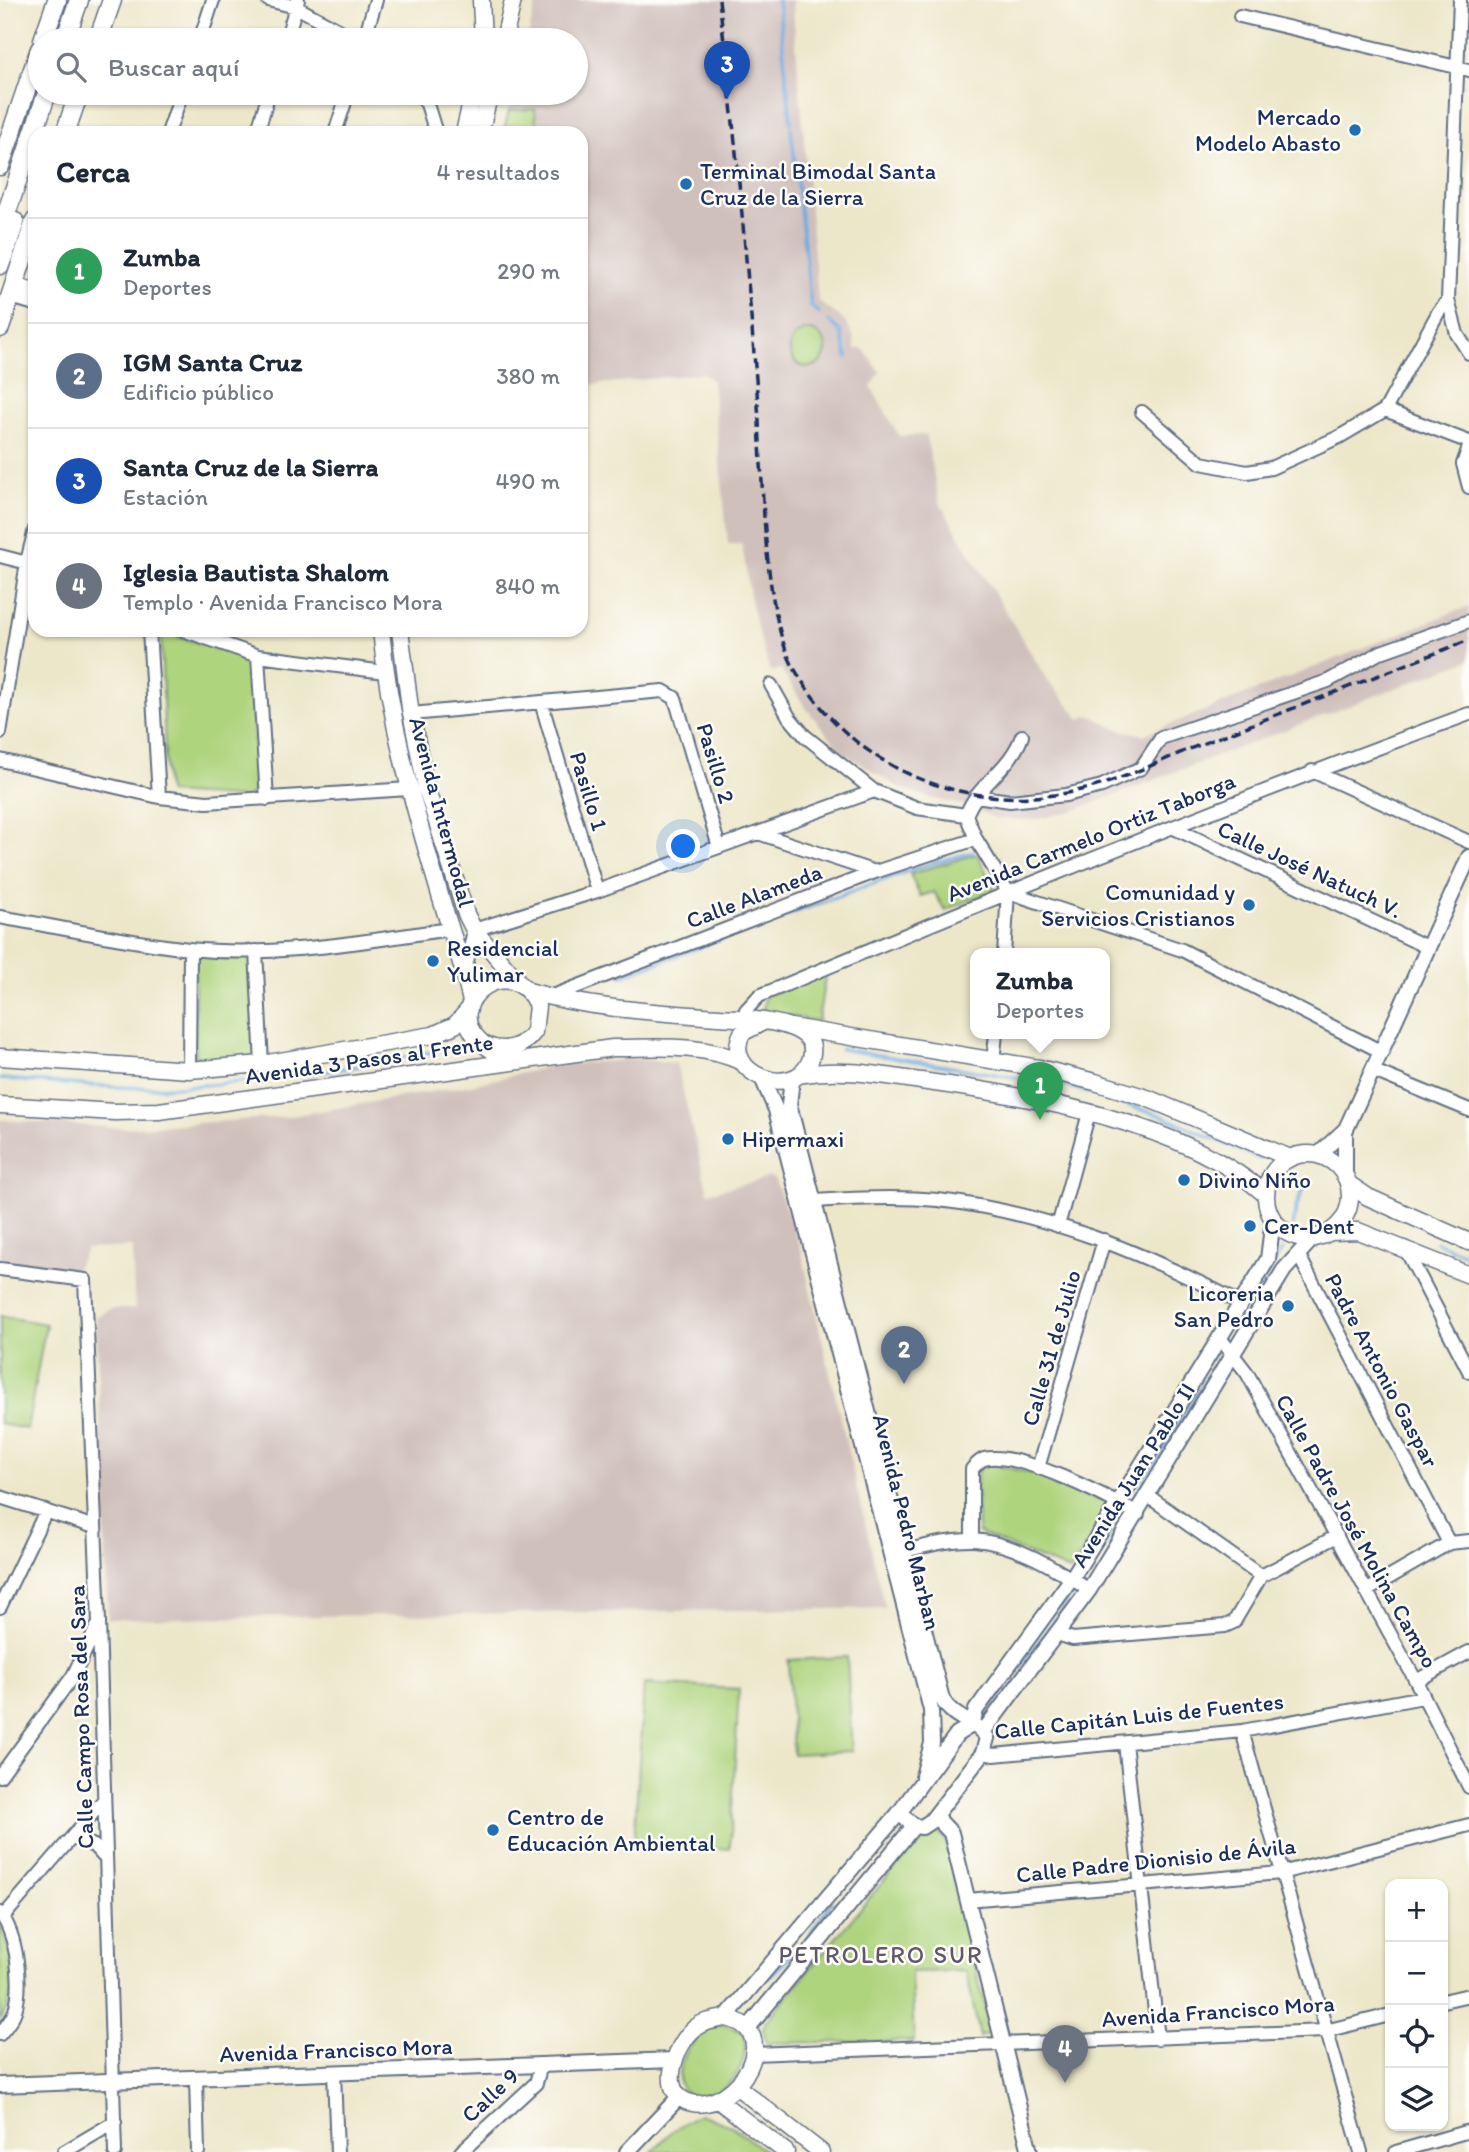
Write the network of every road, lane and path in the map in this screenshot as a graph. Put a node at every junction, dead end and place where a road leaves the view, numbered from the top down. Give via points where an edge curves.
1 (57, 0) edge
2 (79, 0) edge
3 (91, 0) edge
4 (112, 0) edge
5 (213, 0) edge
6 (268, 0) edge
7 (376, 0) edge
8 (481, 0) edge
9 (513, 0) edge
10 (1460, 0) edge
11 (297, 3) edge
12 (1240, 16) dead end
13 (47, 28) edge
14 (69, 28) edge
15 (81, 28) edge
16 (102, 28) edge
17 (204, 28) edge
18 (290, 28) edge
19 (338, 28) edge
20 (368, 28) edge
21 (482, 28) edge
22 (507, 28) edge
23 (1463, 68) edge
24 (28, 78) edge
25 (43, 105) edge
26 (55, 105) edge
27 (75, 105) edge
28 (178, 105) edge
29 (265, 105) edge
30 (344, 105) edge
31 (427, 105) edge
32 (470, 105) edge
33 (487, 105) edge
34 (36, 126) edge
35 (47, 126) edge
36 (67, 126) edge
37 (170, 126) edge
38 (259, 126) edge
39 (337, 126) edge
40 (434, 126) edge
41 (466, 126) edge
42 (482, 126) edge
43 (7, 128) edge
44 (28, 149) edge
45 (0, 166) edge
46 (28, 183) edge
47 (0, 232) edge
48 (28, 243) edge
49 (0, 265) edge
50 (13, 291) junction
51 (28, 291) edge
52 (28, 299) edge
53 (1448, 300) junction
54 (0, 328) edge
55 (1469, 353) edge
56 (1385, 410) junction
57 (1142, 412) dead end
58 (1469, 442) edge
59 (1469, 447) edge
60 (1469, 487) edge
61 (0, 556) edge
62 (28, 562) edge
63 (28, 579) edge
64 (1469, 621) edge
65 (149, 637) edge
66 (203, 637) edge
67 (382, 637) edge
68 (401, 637) edge
69 (258, 656) junction
70 (385, 672) junction
71 (771, 685) dead end
72 (541, 702) junction
73 (411, 714) junction
74 (1469, 714) edge
75 (0, 733) edge
76 (1022, 736) dead end
77 (0, 760) edge
78 (1312, 771) junction
79 (409, 789) junction
80 (874, 791) junction
81 (976, 796) junction
82 (159, 797) junction
83 (267, 799) junction
84 (966, 815) junction
85 (1174, 828) junction
86 (758, 833) junction
87 (976, 839) junction
88 (1469, 842) edge
89 (719, 847) junction
90 (1469, 857) edge
91 (875, 872) junction
92 (597, 891) junction
93 (1008, 891) junction
94 (0, 917) edge
95 (450, 929) junction
96 (474, 930) junction
97 (1429, 947) junction
98 (1004, 948) edge
99 (190, 949) junction
100 (256, 951) junction
101 (465, 971) junction
102 (525, 989) junction
103 (549, 997) junction
104 (470, 1006) junction
105 (744, 1020) junction
106 (763, 1022) junction
107 (791, 1027) junction
108 (529, 1039) junction
109 (995, 1039) edge
110 (485, 1045) junction
111 (1382, 1052) junction
112 (0, 1057) edge
113 (509, 1061) junction
114 (993, 1061) junction
115 (742, 1062) junction
116 (262, 1064) junction
117 (189, 1070) junction
118 (1374, 1071) junction
119 (762, 1077) junction
120 (796, 1077) junction
121 (0, 1105) edge
122 (1469, 1110) edge
123 (1088, 1113) junction
124 (1346, 1129) junction
125 (1318, 1155) junction
126 (1290, 1158) junction
127 (1347, 1180) junction
128 (1266, 1195) junction
129 (815, 1201) junction
130 (1273, 1219) junction
131 (1058, 1226) junction
132 (1331, 1232) junction
133 (1314, 1238) junction
134 (1104, 1240) junction
135 (1469, 1241) edge
136 (1405, 1248) junction
137 (1298, 1254) junction
138 (1440, 1263) junction
139 (0, 1269) edge
140 (1469, 1275) edge
141 (1428, 1292) junction
142 (1240, 1303) junction
143 (1220, 1338) junction
144 (1233, 1356) junction
145 (1469, 1371) edge
146 (1038, 1468) junction
147 (1148, 1496) junction
148 (0, 1497) edge
149 (1118, 1503) junction
150 (46, 1511) junction
151 (1138, 1514) junction
152 (95, 1527) junction
153 (1336, 1536) junction
154 (972, 1540) junction
155 (1469, 1541) edge
156 (1449, 1543) junction
157 (904, 1551) junction
158 (1261, 1576) junction
159 (1072, 1578) junction
160 (1089, 1590) junction
161 (1366, 1591) junction
162 (0, 1608) edge
163 (99, 1622) junction
164 (1058, 1634) junction
165 (1469, 1652) edge
166 (73, 1676) junction
167 (1416, 1681) junction
168 (100, 1682) junction
169 (1423, 1696) junction
170 (975, 1728) junction
171 (1242, 1731) junction
172 (1125, 1743) junction
173 (983, 1753) junction
174 (0, 1776) edge
175 (923, 1778) junction
176 (1469, 1787) edge
177 (104, 1800) junction
178 (899, 1813) junction
179 (935, 1816) junction
180 (1469, 1825) edge
181 (914, 1826) junction
182 (72, 1837) junction
183 (106, 1859) junction
184 (1281, 1874) junction
185 (1140, 1885) junction
186 (967, 1900) junction
187 (2, 1915) edge
188 (1469, 1995) edge
189 (1448, 2000) edge
190 (1385, 2016) edge
191 (725, 2018) junction
192 (748, 2028) junction
193 (1325, 2031) junction
194 (0, 2034) edge
195 (1158, 2039) junction
196 (1004, 2045) junction
197 (754, 2054) junction
198 (674, 2060) junction
199 (541, 2065) junction
200 (334, 2073) junction
201 (196, 2078) junction
202 (114, 2081) junction
203 (0, 2085) edge
204 (736, 2086) junction
205 (679, 2097) junction
206 (719, 2101) junction
207 (114, 2122) junction
208 (1469, 2131) edge
209 (64, 2152) edge
210 (115, 2152) edge
211 (198, 2152) edge
212 (337, 2152) edge
213 (461, 2152) edge
214 (627, 2152) edge
215 (786, 2152) edge
216 (821, 2152) edge
217 (1030, 2152) edge
218 (1361, 2152) edge
219 (1396, 2152) edge

1 - 13 main road
2 - 14 main road
3 - 15 main road
4 - 16 main road
5 - 17 street
6 - 11 street
7 - 20 street
8 - 21 main road
9 - 22 main road
10 - 23 street
11 - 18 street
11 - 19 street
12 - 23 street
23 - 53 street
24 - 43 main road
25 - 34 main road
26 - 35 main road
27 - 36 main road
28 - 37 street
29 - 38 street
30 - 39 street
31 - 40 street
32 - 41 main road
33 - 42 main road
43 - 45 main road
44 - 47 main road
46 - 49 main road
48 - 50 main road
50 - 51 street
50 - 52 street
50 - 54 main road
53 - 55 street via 1457,334
53 - 56 street
56 - 57 street via 1291,461 1247,472 1202,463
56 - 58 street
59 - 60 street via 1463,464
61 - 62 street
63 - 75 street
64 - 81 street via 1381,652 1328,681 1161,738 1140,768 1102,786 1010,802
65 - 82 street
66 - 69 street
67 - 70 main road, Avenida Intermodal
68 - 73 main road, Avenida Intermodal
69 - 70 street
69 - 83 street
70 - 79 main road, Avenida Intermodal
71 - 80 street via 805,736
72 - 73 street
72 - 89 street, Pasillo 2 via 670,693
72 - 92 street, Pasillo 1
73 - 96 main road, Avenida Intermodal via 426,787
74 - 78 street, Avenida Carmelo Ortiz Taborga
76 - 81 street via 1015,756
77 - 82 street
78 - 85 street, Avenida Carmelo Ortiz Taborga
78 - 88 street
79 - 83 street
79 - 95 main road, Avenida Intermodal
80 - 84 street via 917,808
80 - 86 street
81 - 84 street
82 - 83 street via 207,802
84 - 87 street
85 - 93 street, Avenida Carmelo Ortiz Taborga
85 - 97 street, Calle José Natuch V.
86 - 89 street
86 - 91 street
87 - 91 street, Calle Alameda
87 - 93 street
89 - 92 street
90 - 97 street
91 - 103 street, Calle Alameda
92 - 96 street
93 - 98 street
93 - 105 street, Avenida Carmelo Ortiz Taborga via 759,996 746,1010
93 - 111 street via 1182,950
94 - 99 street
95 - 100 street
95 - 101 main road, Avenida Intermodal
96 - 101 street
96 - 102 main road, Avenida Intermodal
97 - 111 street
99 - 100 street
99 - 117 street
100 - 116 street
101 - 104 main road, Avenida Intermodal
102 - 103 main road
102 - 104 main road via 513,982 492,982 483,986
102 - 108 main road via 538,1015
103 - 105 main road via 601,1008
104 - 110 main road via 471,1029
104 - 116 main road, Avenida 3 Pasos al Frente via 461,1020 433,1035
105 - 106 main road
106 - 107 main road
106 - 115 main road via 748,1028 739,1040
107 - 114 main road
107 - 120 main road via 811,1044 810,1061
108 - 110 main road via 513,1049
108 - 113 main road
109 - 114 street
110 - 113 main road
111 - 118 street
112 - 117 main road, Avenida 3 Pasos al Frente
113 - 115 main road, Avenida 3 Pasos al Frente via 649,1048 718,1053
113 - 121 main road, Avenida 3 Pasos al Frente via 159,1111
114 - 126 main road via 1147,1097
115 - 119 main road
116 - 117 main road, Avenida 3 Pasos al Frente
118 - 122 street
118 - 124 street
119 - 120 main road
119 - 175 street, Avenida Pedro Marban via 776,1110 931,1710 932,1743
120 - 123 main road via 821,1070 847,1071 943,1084
120 - 129 street, Avenida Pedro Marban via 789,1105
123 - 128 main road via 1196,1149 1241,1173
123 - 131 street
124 - 125 street
124 - 127 street
125 - 126 main road
125 - 127 main road via 1338,1166
126 - 128 main road via 1273,1173
127 - 132 main road via 1351,1196 1346,1216
127 - 135 main road via 1368,1197
128 - 130 main road
129 - 131 street via 876,1197 938,1200
129 - 157 street, Avenida Pedro Marban
130 - 133 main road via 1286,1232
130 - 142 street, Avenida Juan Pablo II via 1268,1259
131 - 134 street
132 - 133 main road
132 - 136 main road via 1358,1231
133 - 137 street, Avenida Juan Pablo II
134 - 142 street
134 - 146 street, Calle 31 de Julio
136 - 138 main road
136 - 141 street
137 - 144 street, Avenida Juan Pablo II
137 - 156 street, Padre Antonio Gaspar
138 - 140 main road
138 - 141 street via 1430,1276
139 - 152 street, Calle Campo Rosa del Sara via 85,1280
141 - 145 street
142 - 143 street, Avenida Juan Pablo II
143 - 144 street, Calle Padre José Molina Campo
143 - 149 street, Avenida Juan Pablo II
144 - 147 street, Avenida Juan Pablo II
144 - 153 street, Calle Padre José Molina Campo via 1247,1373
146 - 149 street
146 - 154 street via 992,1458 981,1460 972,1469
147 - 151 street, Avenida Juan Pablo II
147 - 158 street
148 - 150 street
149 - 151 street
149 - 159 street, Avenida Juan Pablo II
150 - 152 street
150 - 162 street
151 - 160 street, Avenida Juan Pablo II
152 - 163 street, Calle Campo Rosa del Sara
153 - 158 street
153 - 161 street, Calle Padre José Molina Campo
154 - 157 street
154 - 159 street via 1011,1548
155 - 156 street
156 - 161 street
157 - 170 street, Avenida Pedro Marban via 942,1699 954,1716
158 - 164 street via 1234,1622 1225,1626 1073,1639
159 - 160 street
159 - 170 street, Avenida Juan Pablo II via 976,1710
160 - 164 street, Avenida Juan Pablo II
161 - 167 street, Calle Padre José Molina Campo
163 - 166 street
163 - 168 street, Calle Campo Rosa del Sara
164 - 170 street, Avenida Juan Pablo II
165 - 167 street
166 - 168 street via 88,1674
166 - 174 street
167 - 169 street, Calle Padre José Molina Campo
168 - 177 street, Calle Campo Rosa del Sara
169 - 171 street, Calle Capitán Luis de Fuentes
169 - 176 street, Calle Padre José Molina Campo
170 - 173 street via 986,1738
170 - 175 street via 957,1734
171 - 172 street, Calle Capitán Luis de Fuentes
171 - 184 street
172 - 173 street, Calle Capitán Luis de Fuentes
172 - 185 street
173 - 179 street
175 - 178 street
177 - 182 street
177 - 183 street, Calle Campo Rosa del Sara
178 - 181 street
178 - 191 street
179 - 181 street via 927,1825
179 - 186 street via 951,1833
180 - 184 street, Calle Padre Dionisio de Ávila
181 - 192 street
182 - 183 street via 94,1846
182 - 187 street
183 - 202 street, Calle Campo Rosa del Sara
184 - 185 street, Calle Padre Dionisio de Ávila
184 - 193 street
185 - 186 street, Calle Padre Dionisio de Ávila
185 - 195 street
186 - 196 street
187 - 194 street via 13,1945 19,1991 12,2019
188 - 189 street
190 - 193 street, Avenida Francisco Mora
191 - 192 main road
191 - 198 main road via 695,2027
192 - 197 main road
193 - 195 street, Avenida Francisco Mora
193 - 218 street
195 - 196 street, Avenida Francisco Mora
196 - 197 street, Avenida Francisco Mora
196 - 217 street
197 - 204 main road
198 - 199 street, Avenida Francisco Mora
198 - 205 main road via 673,2087
199 - 200 street, Avenida Francisco Mora
199 - 213 street, Calle 9 via 536,2082
200 - 201 street, Avenida Francisco Mora
200 - 212 street
201 - 202 street, Avenida Francisco Mora
201 - 211 street
202 - 203 street, Avenida Francisco Mora
202 - 207 street, Calle Campo Rosa del Sara
204 - 206 main road
204 - 216 main road
205 - 206 main road via 695,2104
205 - 214 street
206 - 215 main road
207 - 209 street
207 - 210 street, Calle Campo Rosa del Sara
208 - 219 street

